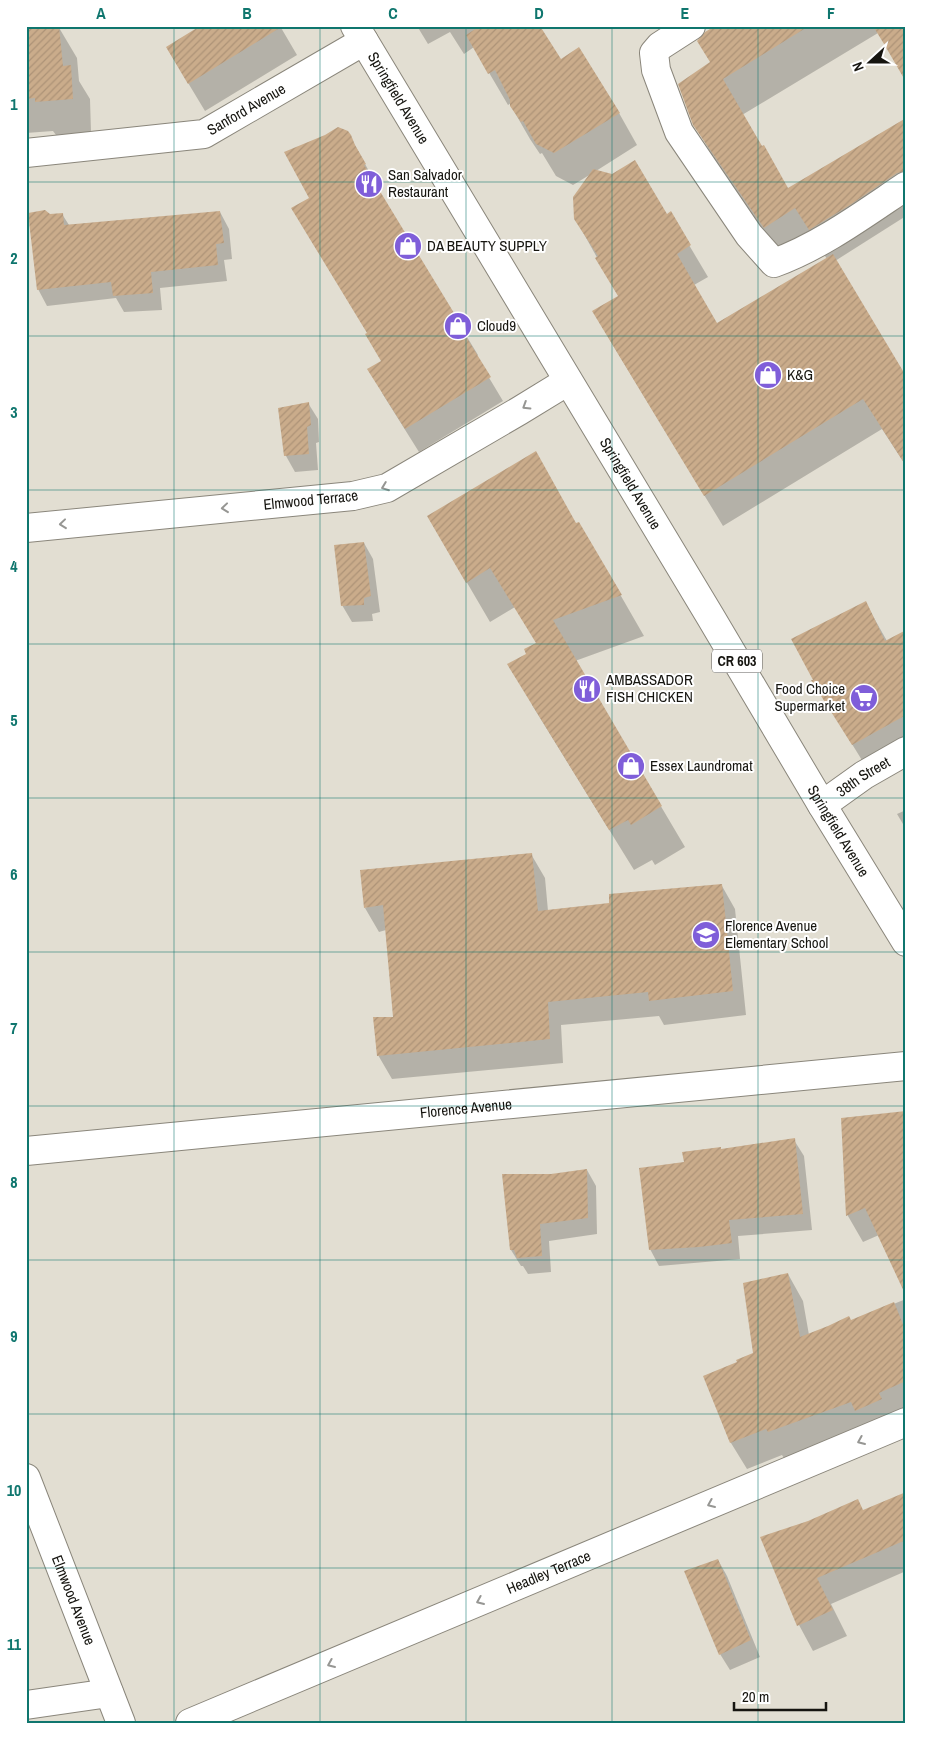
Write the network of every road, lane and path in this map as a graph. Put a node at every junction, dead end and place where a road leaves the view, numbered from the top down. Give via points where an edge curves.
1 (691, 26) edge
2 (359, 34) edge
3 (26, 153) edge
4 (906, 186) edge
5 (568, 380) junction
6 (26, 528) edge
7 (906, 751) edge
8 (822, 805) junction
9 (906, 942) edge
10 (906, 1066) edge
11 (26, 1151) edge
12 (906, 1422) edge
13 (26, 1478) edge
14 (109, 1693) junction
15 (26, 1705) edge
16 (121, 1723) edge
17 (190, 1723) edge

1 - 4 street via 654,53 656,70 679,132 749,235 774,263 795,256
2 - 3 street, Sanford Avenue via 204,134
2 - 5 street, Springfield Avenue / CR 603
5 -> 6 street, Elmwood Terrace via 387,488 353,496
5 - 8 street, Springfield Avenue / CR 603
7 - 8 street, 38th Street via 864,775
8 - 9 street, Springfield Avenue / CR 603
10 - 11 street, Florence Avenue
12 -> 17 street, Headley Terrace
13 - 14 street, Elmwood Avenue
14 - 15 street
14 - 16 street, Elmwood Avenue

